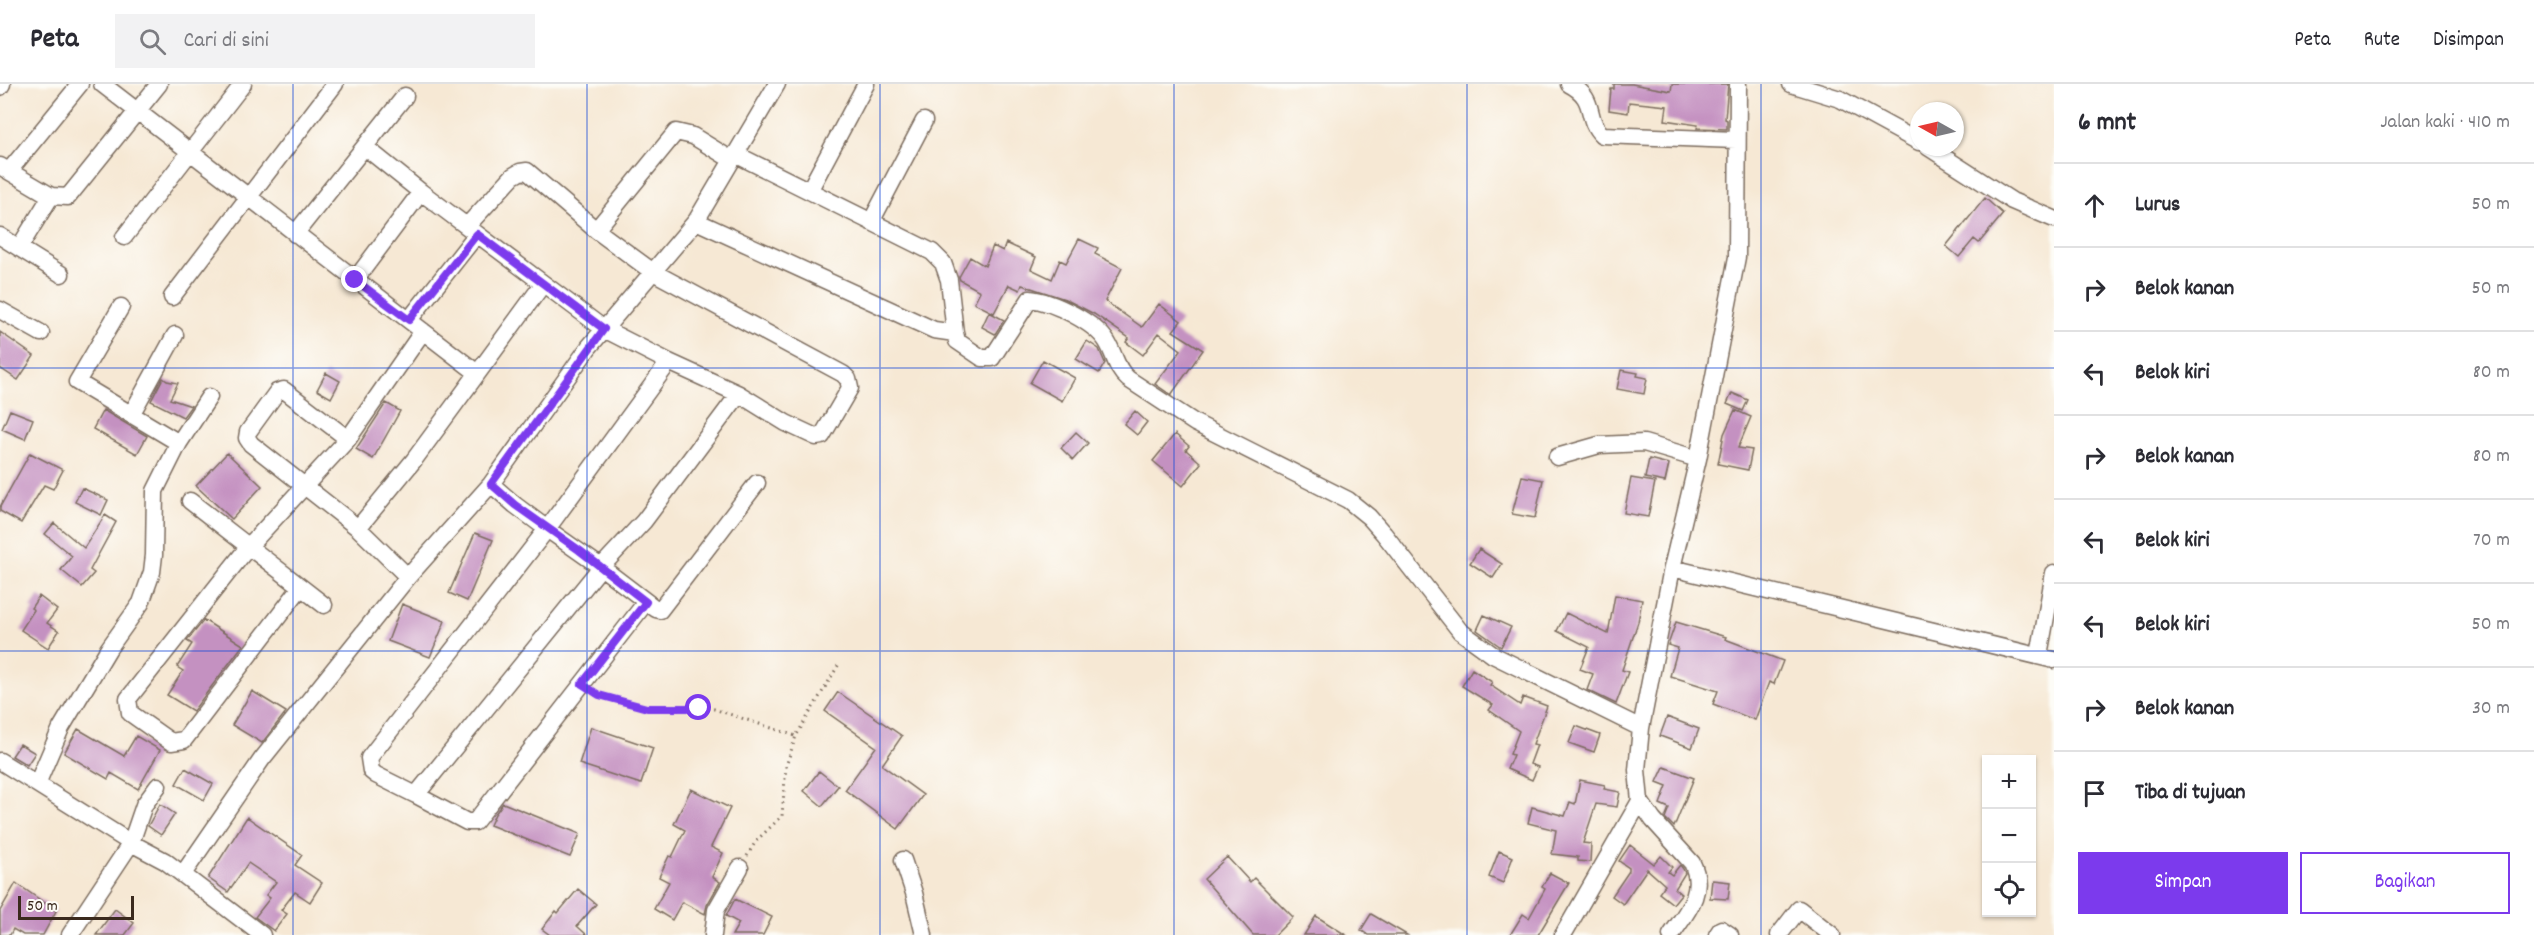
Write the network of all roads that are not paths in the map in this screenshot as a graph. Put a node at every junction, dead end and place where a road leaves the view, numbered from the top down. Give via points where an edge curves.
1 (80, 84) edge
2 (102, 84) edge
3 (159, 84) edge
4 (243, 84) edge
5 (335, 84) edge
6 (777, 84) edge
7 (866, 84) edge
8 (1569, 84) edge
9 (1738, 84) edge
10 (1791, 84) edge
11 (405, 96) dead end
12 (138, 111) junction
13 (924, 121) dead end
14 (1910, 137) edge
15 (1736, 140) junction
16 (365, 147) junction
17 (191, 152) junction
18 (1944, 156) edge
19 (734, 157) junction
20 (4, 169) edge
21 (809, 191) junction
22 (421, 192) junction
23 (51, 196) junction
24 (248, 198) junction
25 (2054, 219) edge
26 (696, 221) junction
27 (871, 222) junction
28 (472, 230) junction
29 (596, 230) junction
30 (295, 234) junction
31 (0, 236) edge
32 (124, 237) dead end
33 (19, 248) junction
34 (653, 272) junction
35 (61, 274) dead end
36 (355, 280) junction
37 (543, 284) junction
38 (172, 297) dead end
39 (121, 307) dead end
40 (0, 310) edge
41 (409, 320) junction
42 (604, 329) junction
43 (423, 331) junction
44 (40, 333) dead end
45 (955, 333) junction
46 (175, 335) dead end
47 (669, 362) junction
48 (476, 372) junction
49 (739, 394) junction
50 (209, 397) dead end
51 (131, 415) junction
52 (348, 439) junction
53 (179, 443) junction
54 (1557, 456) dead end
55 (1698, 459) junction
56 (757, 483) dead end
57 (491, 484) junction
58 (306, 487) junction
59 (190, 501) dead end
60 (358, 528) junction
61 (547, 529) junction
62 (249, 546) junction
63 (601, 567) junction
64 (1672, 568) junction
65 (2054, 573) edge
66 (408, 577) junction
67 (301, 587) junction
68 (646, 602) junction
69 (324, 605) dead end
70 (2047, 658) edge
71 (1641, 728) junction
72 (0, 761) edge
73 (37, 784) junction
74 (158, 786) dead end
75 (416, 795) junction
76 (1640, 801) junction
77 (131, 843) junction
78 (903, 860) dead end
79 (740, 868) road end
80 (183, 874) junction
81 (70, 935) edge
82 (262, 935) edge
83 (713, 935) edge
84 (924, 935) edge
85 (1563, 935) edge
86 (1671, 935) edge
87 (1717, 935) edge
88 (1730, 935) edge
89 (1779, 935) edge
90 (1832, 935) edge

1 - 20 street
2 - 12 street
3 - 12 street
4 - 17 street
5 - 24 street
6 - 19 street
7 - 21 street
8 - 15 street via 1586,97 1602,135
9 - 15 street
10 - 14 street via 1840,99
11 - 16 street
12 - 17 street
12 - 23 street via 68,197
13 - 27 street
15 - 55 street via 1737,257
16 - 22 street
16 - 30 street
17 - 24 street
17 - 32 street
18 - 25 street via 2012,201
19 - 21 street
19 - 26 street
19 - 29 street via 693,136 676,132
20 - 23 street
21 - 27 street
22 - 28 street
22 - 36 street
23 - 33 street
24 - 30 street
24 - 38 street
26 - 34 street
26 - 45 street via 934,330
27 - 45 street via 932,252 943,263 949,280
28 - 29 street via 513,176 527,171
28 - 37 street
28 - 41 street
29 - 34 street
30 - 36 street
31 - 33 street
33 - 35 street
34 - 42 street
34 - 49 street via 843,374 850,388 828,428 816,437
36 - 41 street
37 - 42 street
37 - 48 street
39 - 51 street via 77,382
40 - 44 street
41 - 43 street
42 - 47 street
42 - 57 street
43 - 48 street
43 - 52 street
45 - 71 street via 957,341 982,358 992,358 1030,299 1065,309 1106,339 1121,373 1128,379 1195,423 1348,500 1369,517 1460,631 1493,655
46 - 51 street
47 - 49 street
47 - 61 street
48 - 60 street via 414,460
49 - 63 street via 644,521
50 - 53 street
51 - 53 street
52 - 58 street
52 - 58 street via 289,393 277,392 248,432 248,441
53 - 73 street via 155,490 152,572 141,603 61,728
54 - 55 street via 1599,445 1644,443
55 - 64 street
56 - 68 street via 663,608 656,609
57 - 61 street
57 - 66 street
58 - 60 street
58 - 62 street
59 - 62 street
60 - 66 street
61 - 63 street
61 - 75 street via 369,758 376,776
62 - 67 street
62 - 67 street via 128,699 130,712 171,742 184,740
63 - 68 street
63 - 75 street
64 - 70 street
64 - 71 street
65 - 70 street
66 - 80 street via 262,759
67 - 69 street
68 - 75 street via 475,822 467,822
71 - 76 street via 1637,770
72 - 73 street
73 - 77 street
74 - 77 street via 144,805
76 - 85 street
76 - 86 street via 1696,872 1696,896
77 - 80 street
77 - 81 street
78 - 84 street
79 - 83 street via 716,910
80 - 82 street
87 - 88 street via 1722,929
89 - 90 street via 1798,909

